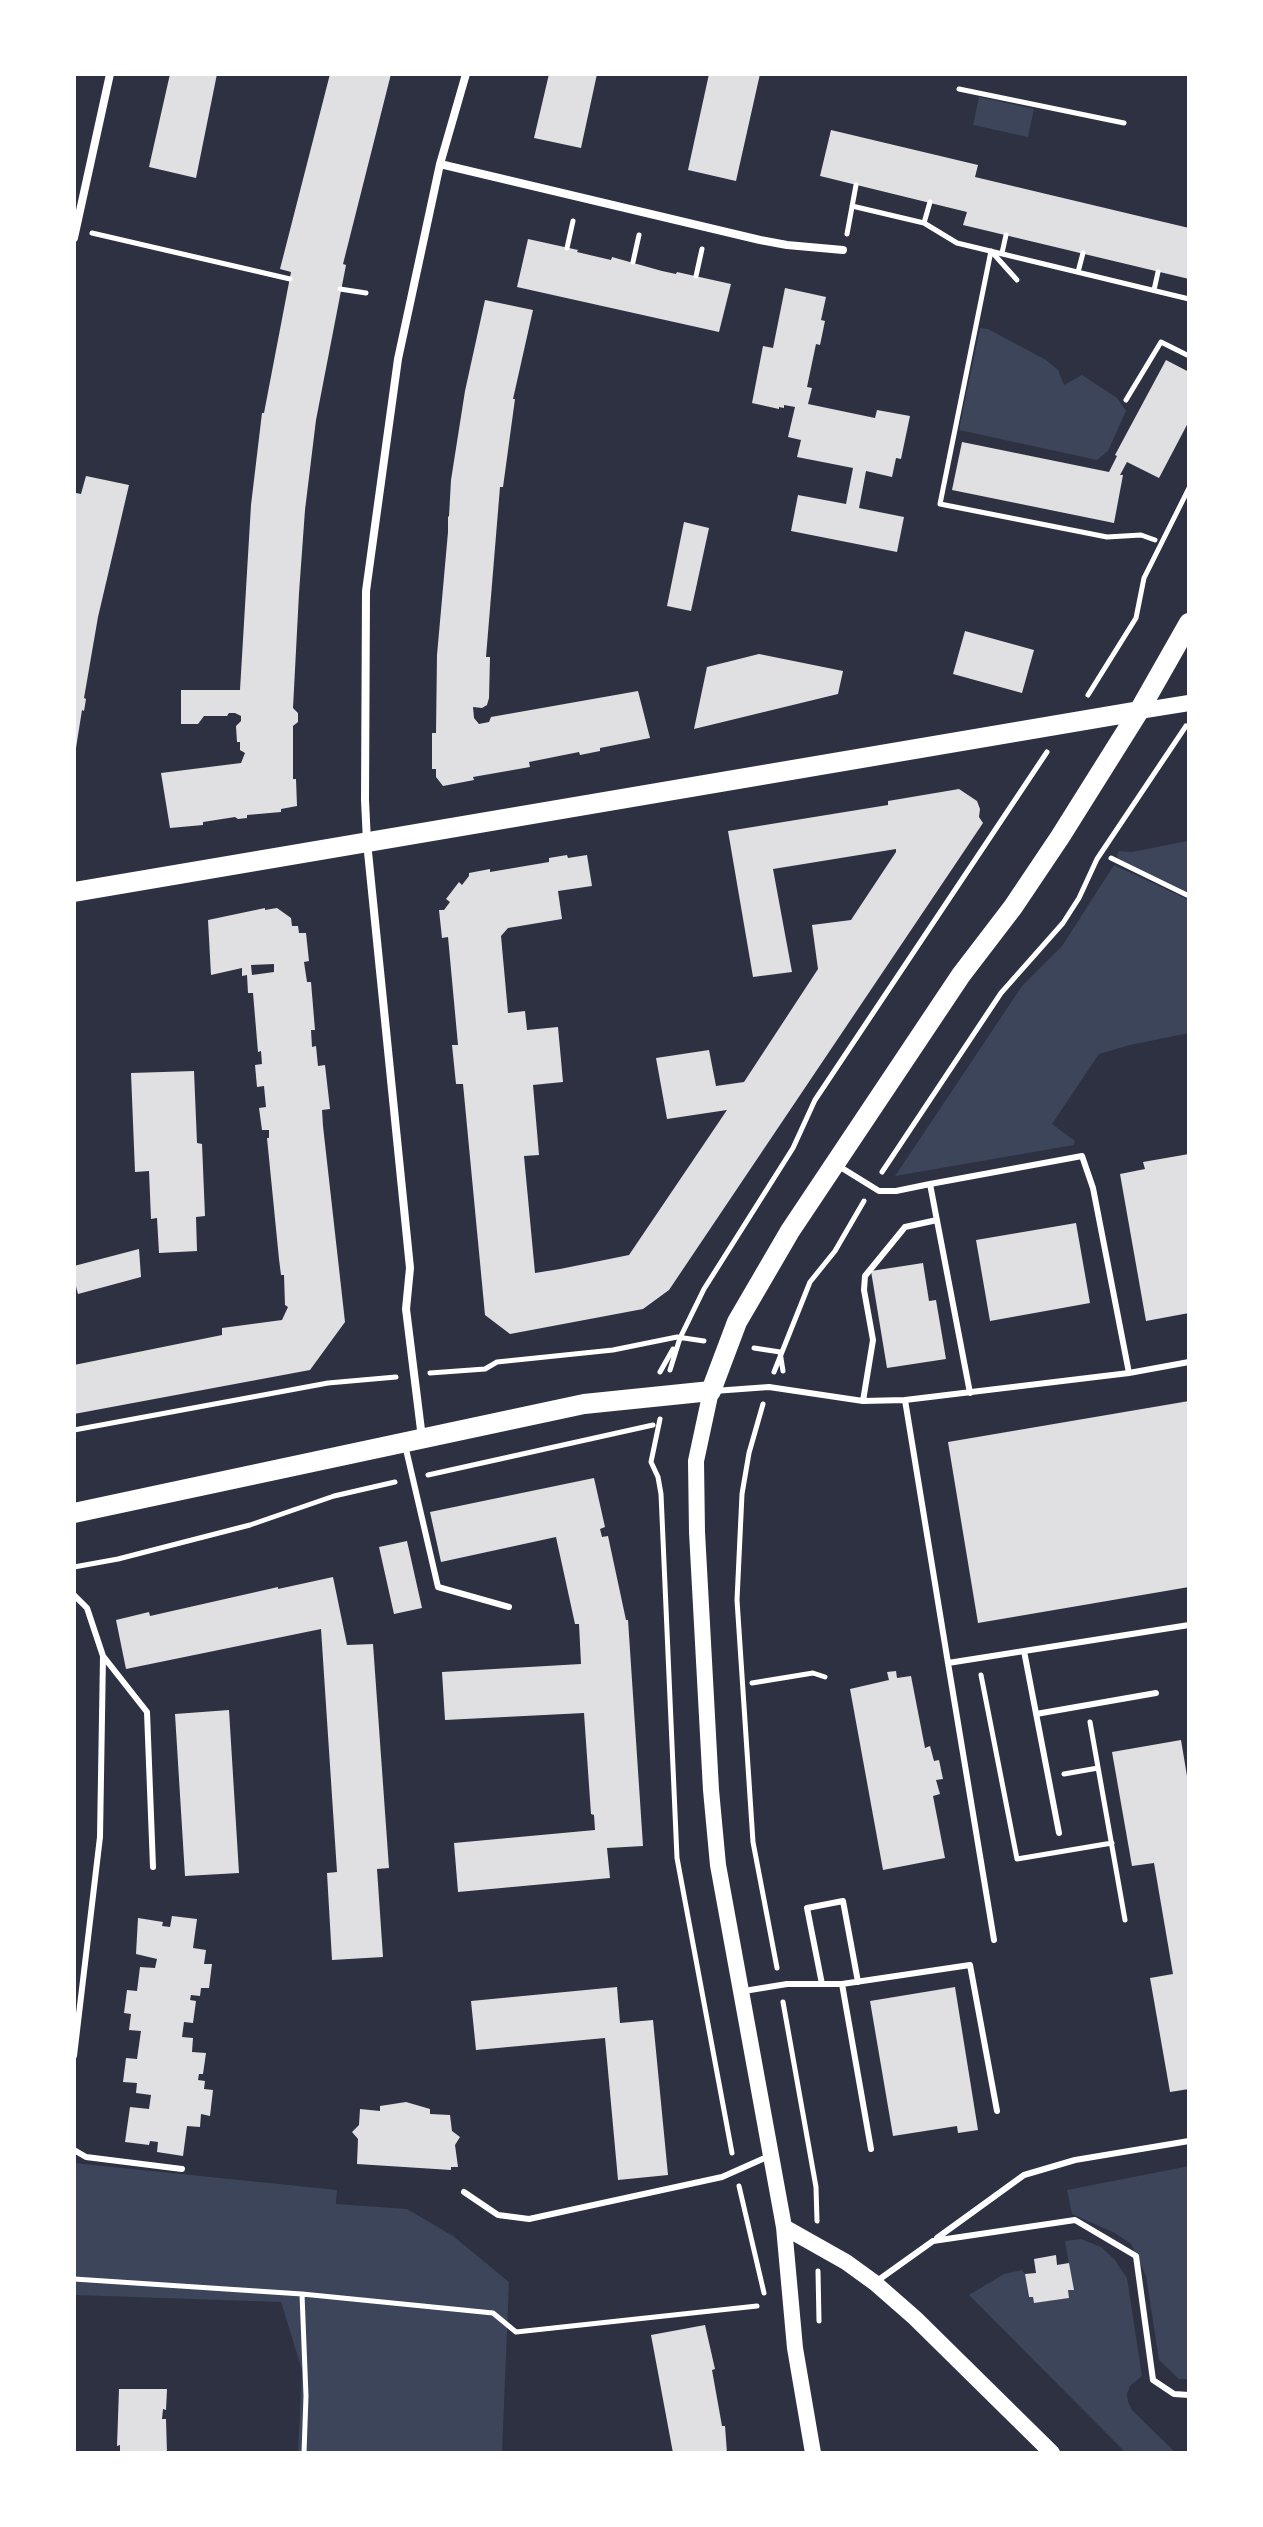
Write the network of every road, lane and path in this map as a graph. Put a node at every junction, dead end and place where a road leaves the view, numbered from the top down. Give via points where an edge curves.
1 (110, 74) edge
2 (466, 74) edge
3 (959, 89) dead end
4 (1124, 123) dead end
5 (440, 164) junction
6 (856, 185) dead end
7 (930, 202) dead end
8 (852, 206) junction
9 (573, 221) dead end
10 (924, 223) junction
11 (75, 234) edge
12 (639, 235) dead end
13 (1006, 235) dead end
14 (567, 248) dead end
15 (702, 249) dead end
16 (843, 250) joint
17 (991, 251) junction
18 (1002, 253) junction
19 (1083, 253) dead end
20 (633, 262) dead end
21 (1078, 272) junction
22 (1158, 272) dead end
23 (696, 276) dead end
24 (290, 279) dead end
25 (1017, 280) dead end
26 (340, 289) dead end
27 (1154, 290) junction
28 (366, 293) dead end
29 (1189, 299) edge
30 (1189, 356) edge
31 (1126, 400) dead end
32 (1189, 488) edge
33 (1155, 540) dead end
34 (1136, 618) dead end
35 (1189, 623) edge
36 (1189, 703) edge
37 (1139, 711) junction
38 (1189, 721) edge
39 (1040, 763) dead end
40 (367, 842) junction
41 (1111, 858) dead end
42 (74, 892) edge
43 (1189, 896) edge
44 (835, 1164) junction
45 (930, 1184) junction
46 (872, 1187) junction
47 (937, 1220) junction
48 (704, 1289) dead end
49 (794, 1319) dead end
50 (613, 1350) dead end
51 (1189, 1362) edge
52 (441, 1372) dead end
53 (1129, 1373) junction
54 (386, 1378) dead end
55 (711, 1391) junction
56 (970, 1393) junction
57 (905, 1400) junction
58 (863, 1401) junction
59 (74, 1430) edge
60 (598, 1437) dead end
61 (413, 1440) junction
62 (749, 1453) dead end
63 (411, 1478) junction
64 (74, 1513) edge
65 (74, 1567) edge
66 (74, 1595) edge
67 (509, 1607) dead end
68 (1189, 1625) edge
69 (1024, 1651) junction
70 (103, 1656) junction
71 (978, 1659) junction
72 (948, 1663) junction
73 (825, 1677) dead end
74 (752, 1683) dead end
75 (1156, 1693) dead end
76 (1087, 1705) junction
77 (1036, 1714) junction
78 (1098, 1768) junction
79 (1048, 1776) junction
80 (1059, 1833) dead end
81 (1112, 1843) junction
82 (153, 1867) dead end
83 (1125, 1920) dead end
84 (994, 1940) dead end
85 (858, 1982) junction
86 (822, 1984) junction
87 (842, 1984) junction
88 (780, 1985) junction
89 (741, 1991) junction
90 (74, 2056) edge
91 (997, 2111) dead end
92 (1189, 2141) edge
93 (871, 2149) dead end
94 (74, 2150) edge
95 (771, 2155) junction
96 (182, 2169) dead end
97 (816, 2187) dead end
98 (464, 2192) dead end
99 (784, 2227) junction
100 (933, 2241) junction
101 (74, 2279) edge
102 (875, 2283) junction
103 (302, 2294) junction
104 (757, 2306) dead end
105 (1189, 2395) edge
106 (304, 2453) edge
107 (813, 2453) edge
108 (1052, 2453) edge

1 - 11 street
2 - 5 street
3 - 4 path
5 - 16 street via 760,240
5 - 40 street via 398,359 366,591
6 - 8 path
7 - 10 path
8 - 10 path
8 - 16 path
9 - 14 path
10 - 17 path via 957,243
11 - 24 path
12 - 20 path
13 - 18 path
15 - 23 path
17 - 18 path
17 - 25 path
17 - 33 path via 940,504 1107,537 1141,535
18 - 21 path
19 - 21 path
21 - 27 path
22 - 27 path
26 - 28 path
27 - 29 path
30 - 31 path via 1161,342
32 - 34 path via 1144,578
35 - 37 main road
36 - 37 main road
37 - 40 main road
37 - 44 main road via 1013,907 961,975
38 - 46 path via 1097,859 1056,932 1001,993
39 - 48 path via 815,1100 793,1148
40 - 42 main road
40 - 61 street via 410,1268 406,1309
41 - 43 path
44 - 46 lane
44 - 55 main road via 745,1306
45 - 46 lane via 896,1191
45 - 47 lane
45 - 53 lane via 1082,1156
46 - 49 path via 810,1282
47 - 56 lane
47 - 58 lane via 905,1227 865,1276 873,1340
50 - 52 path
51 - 53 lane
53 - 56 lane
54 - 59 path via 328,1383
55 - 58 lane via 769,1387
55 - 61 main road via 584,1404
55 - 89 main road via 696,1461 697,1532 718,1865
56 - 57 lane
57 - 58 lane
57 - 72 lane
60 - 63 path
61 - 63 lane
61 - 64 main road
62 - 88 path via 737,1600 753,1842
63 - 65 path via 334,1496 250,1525
63 - 67 lane via 438,1587
66 - 70 lane via 87,1608
68 - 69 lane
69 - 71 lane
69 - 77 lane
70 - 82 lane via 147,1712
70 - 90 lane via 100,1837
71 - 72 lane
71 - 81 path via 1017,1859
72 - 84 lane
73 - 74 path via 813,1673
75 - 76 lane
76 - 77 lane
76 - 78 path
77 - 79 lane
78 - 79 path
78 - 81 path
79 - 80 lane
81 - 83 path
85 - 86 lane via 843,1901 807,1908
85 - 87 lane
85 - 91 lane via 970,1965
86 - 87 lane
86 - 88 lane
87 - 93 lane
88 - 89 lane
88 - 97 path
89 - 95 main road
92 - 100 lane via 1075,2160 1024,2175
94 - 96 lane via 86,2157
95 - 98 lane via 722,2177 529,2219 498,2215
95 - 99 main road
99 - 102 main road
99 - 107 main road via 795,2348
100 - 102 lane
100 - 105 lane via 1075,2220 1136,2256 1153,2380 1174,2394
101 - 103 path
102 - 108 main road
103 - 104 path via 493,2313 516,2332
103 - 106 path

